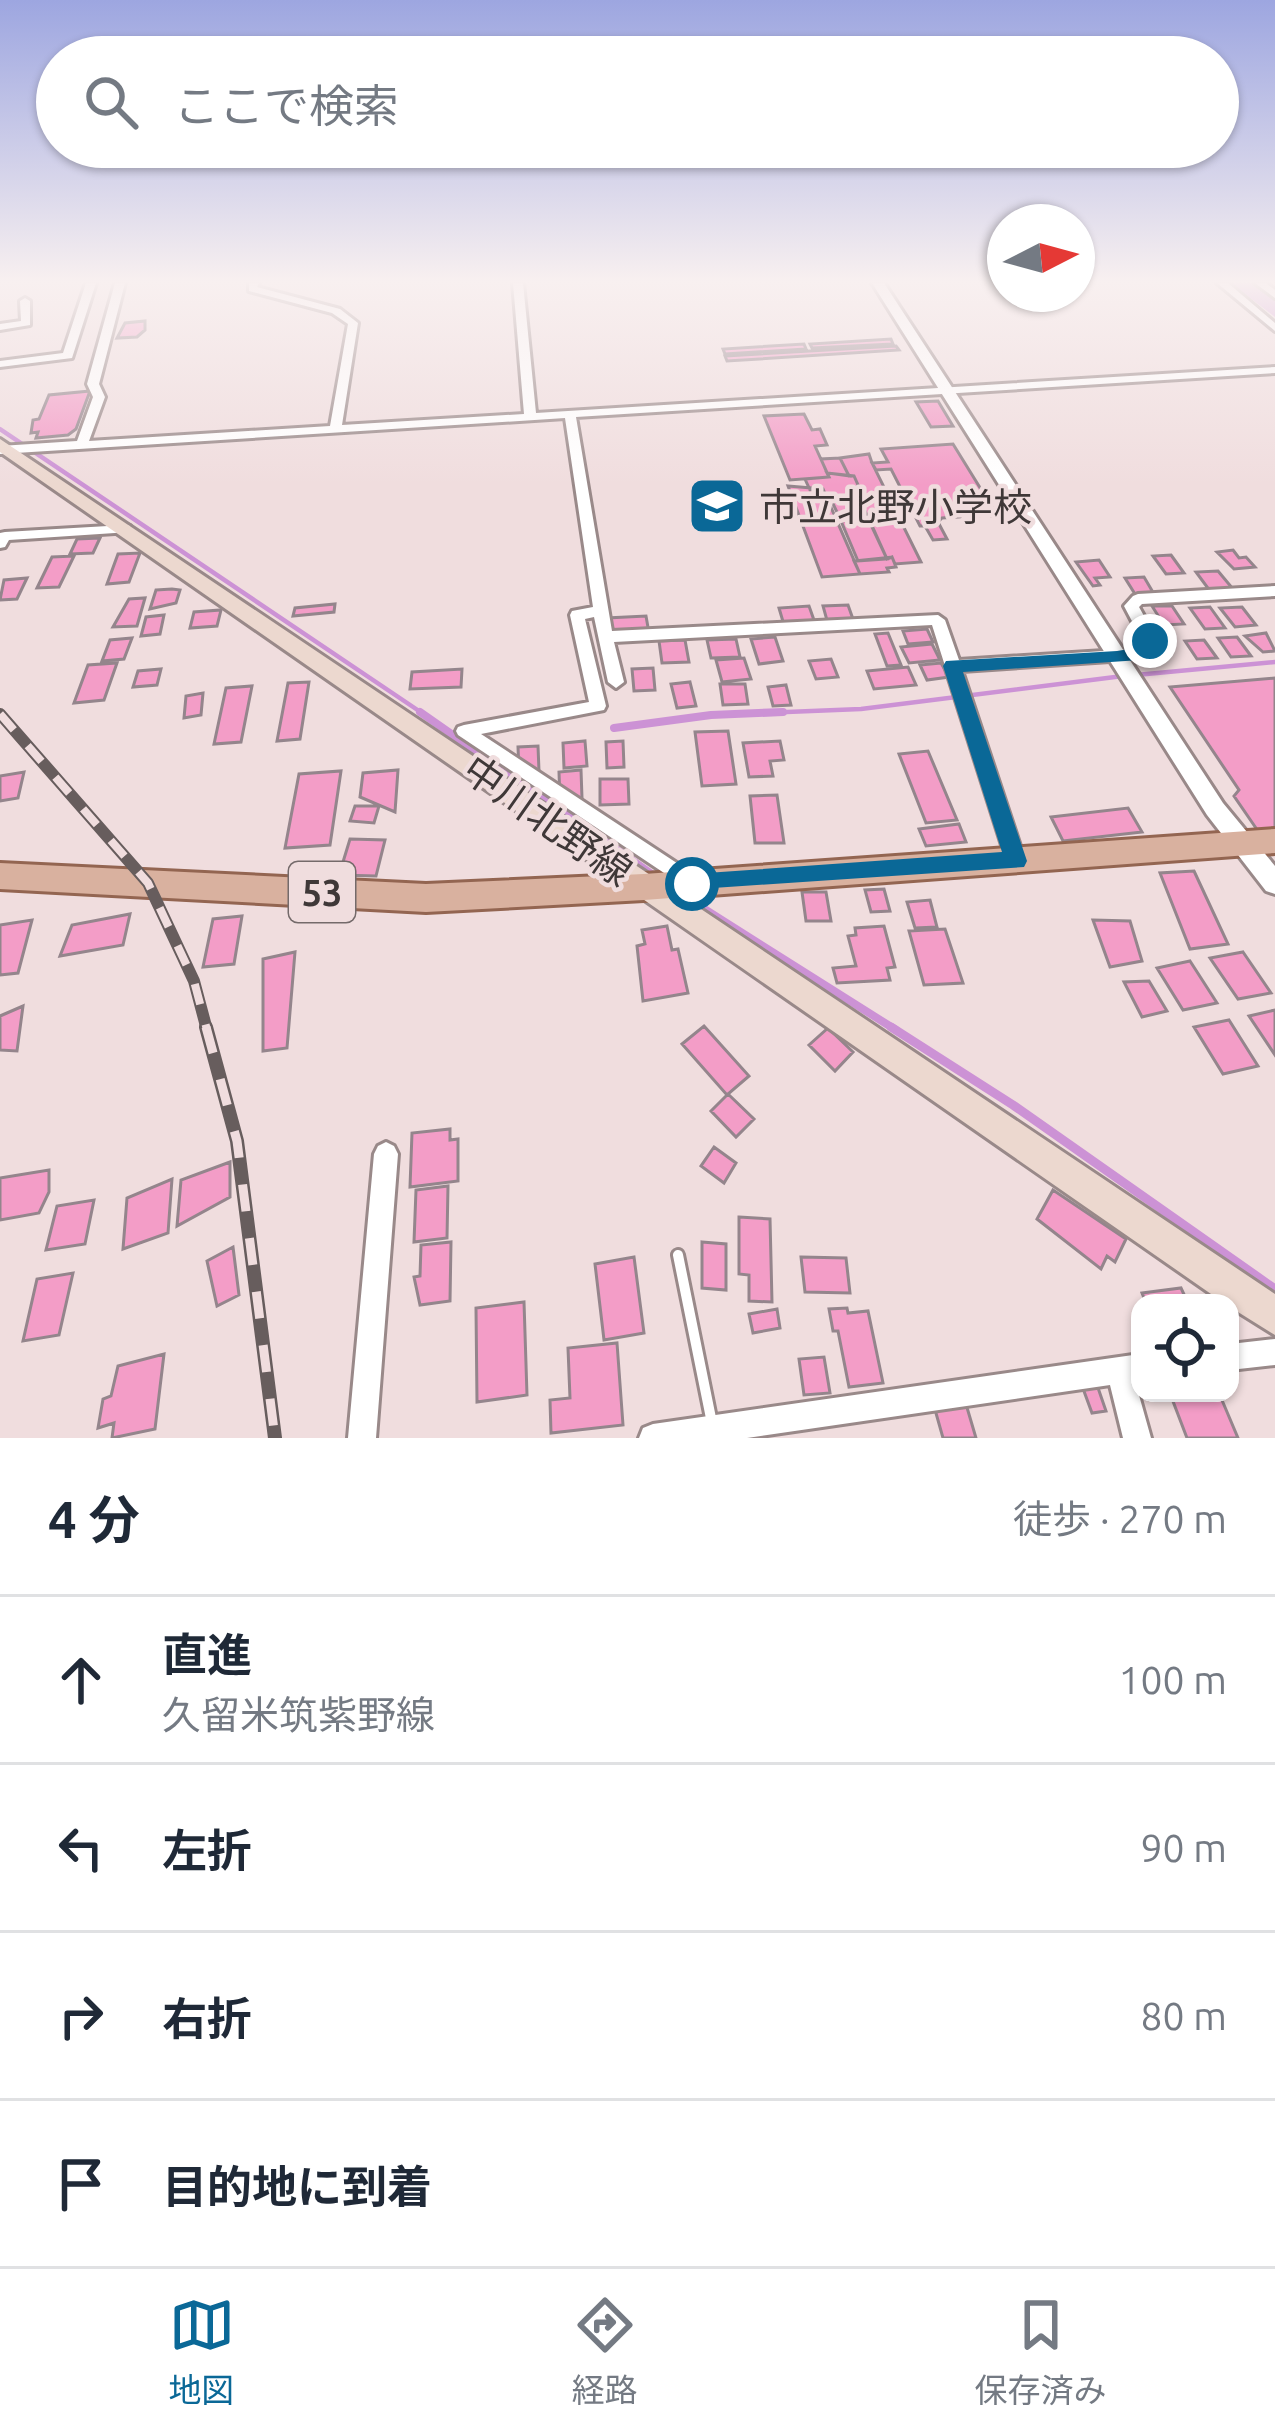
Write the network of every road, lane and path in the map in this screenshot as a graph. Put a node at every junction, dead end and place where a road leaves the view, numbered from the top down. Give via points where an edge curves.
1 (70, 350) edge
2 (102, 350) edge
3 (349, 350) edge
4 (524, 350) edge
5 (924, 350) edge
6 (0, 364) edge
7 (1275, 370) edge
8 (950, 389) junction
9 (570, 415) junction
10 (530, 417) junction
11 (336, 428) junction
12 (83, 441) junction
13 (6, 447) edge
14 (125, 530) junction
15 (0, 544) edge
16 (1275, 591) edge
17 (601, 611) junction
18 (604, 637) junction
19 (1117, 657) junction
20 (952, 666) junction
21 (616, 682) dead end
22 (1275, 842) edge
23 (1240, 844) junction
24 (1016, 861) junction
25 (0, 876) edge
26 (685, 884) junction
27 (1275, 884) edge
28 (644, 887) junction
29 (386, 1154) dead end
30 (678, 1255) dead end
31 (1275, 1316) edge
32 (1275, 1352) edge
33 (1239, 1356) edge
34 (1129, 1368) edge
35 (714, 1433) edge
36 (362, 1438) edge
37 (653, 1438) edge
38 (1137, 1438) edge

1 - 6 street
2 - 12 street via 93,384 99,397
3 - 11 street
4 - 10 street
5 - 8 street
7 - 8 street
8 - 9 street
8 - 19 street
9 - 10 street
9 - 17 street
10 - 11 street
11 - 12 street
12 - 13 street
13 - 14 main road, 中川北野線
14 - 15 street via 5,536
14 - 28 main road, 中川北野線
16 - 19 street via 1138,598 1131,606 1150,641 1140,654
17 - 18 street
17 - 26 street via 578,615 598,706 464,731
18 - 20 street via 938,620
18 - 21 street
19 - 20 street
19 - 23 street
20 - 24 street
22 - 23 main road, 53
23 - 24 main road, 53
23 - 27 street
24 - 26 main road, 53
25 - 28 main road, 53 via 426,898
26 - 28 main road, 53
28 - 31 main road, 中川北野線
29 - 36 street
30 - 35 lane
32 - 33 street
34 - 35 street
34 - 38 street
35 - 37 street

